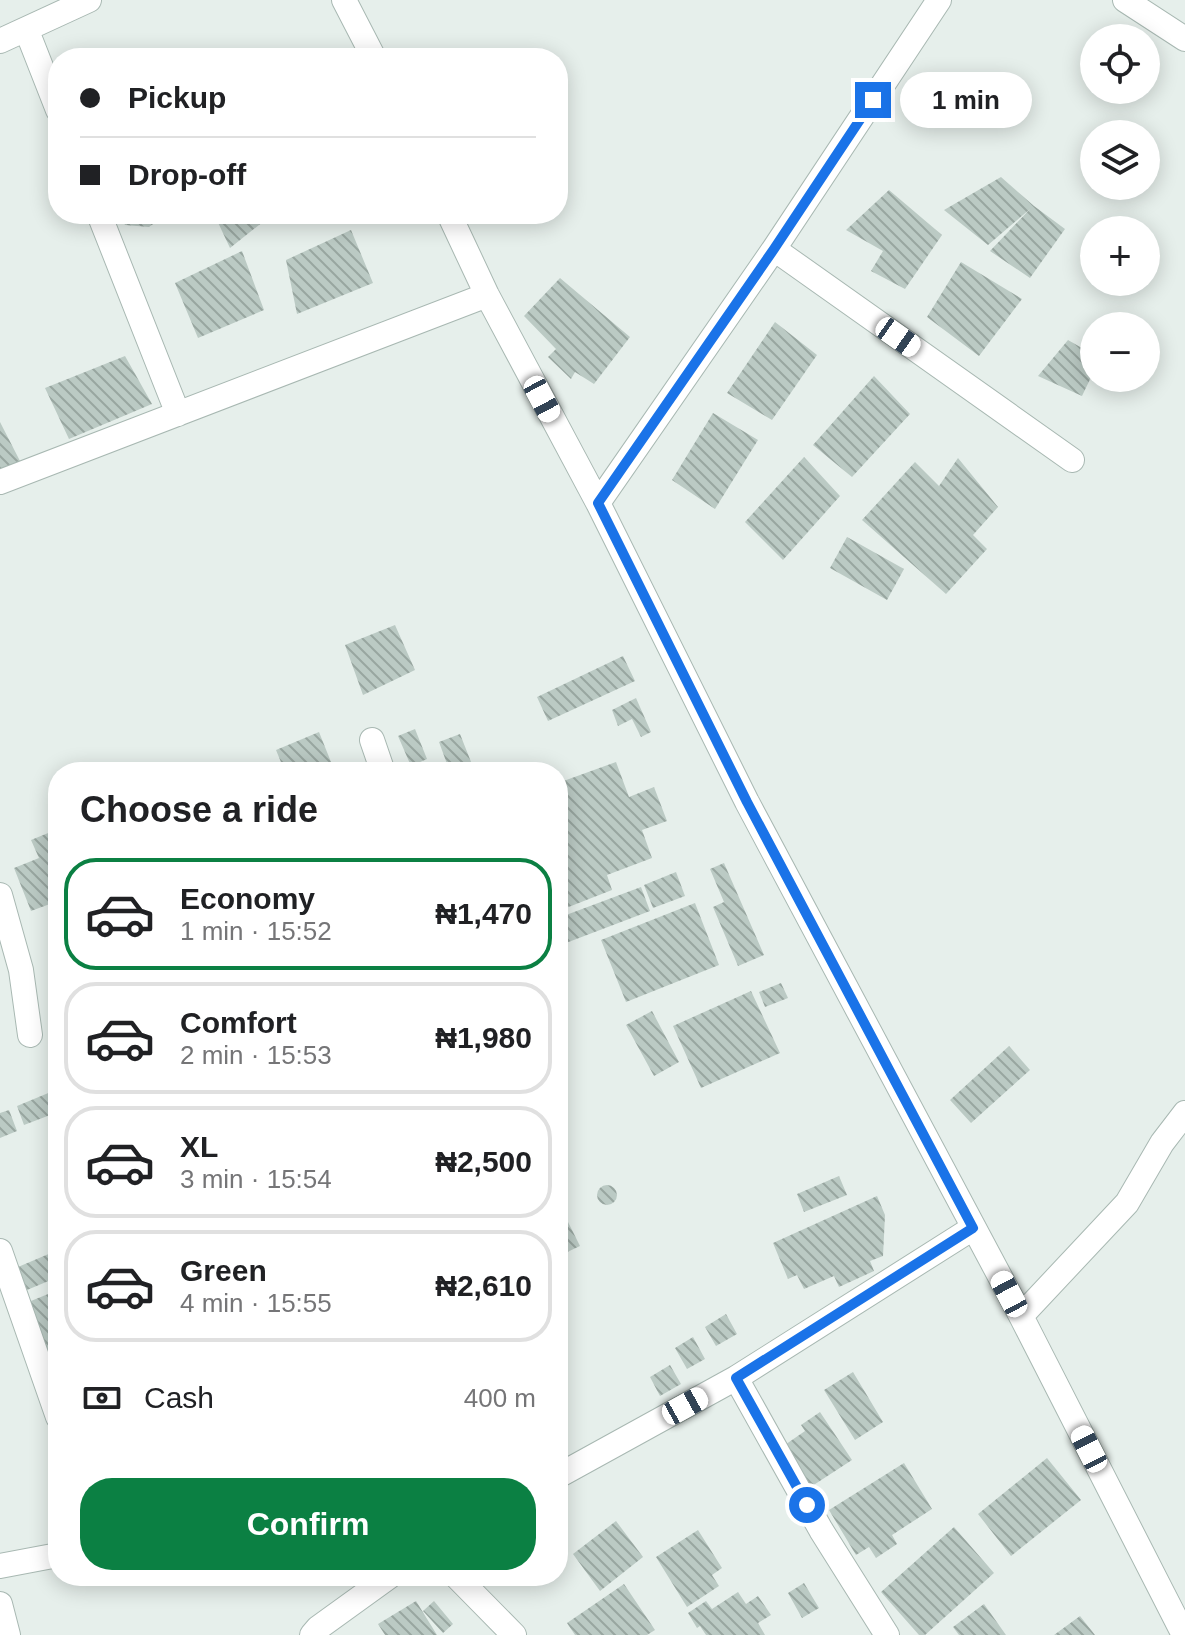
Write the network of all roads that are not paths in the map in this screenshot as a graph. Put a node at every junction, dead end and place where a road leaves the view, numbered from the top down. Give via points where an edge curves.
1 (89, 0) edge
2 (344, 0) edge
3 (939, 0) edge
4 (1125, 0) edge
5 (27, 31) junction
6 (1185, 39) edge
7 (0, 41) edge
8 (369, 48) edge
9 (48, 85) edge
10 (103, 224) edge
11 (454, 224) edge
12 (774, 249) junction
13 (487, 295) junction
14 (178, 414) junction
15 (1072, 460) dead end
16 (0, 482) edge
17 (598, 503) junction
18 (372, 740) dead end
19 (380, 762) edge
20 (0, 895) edge
21 (30, 1035) dead end
22 (1185, 1113) edge
23 (973, 1228) junction
24 (0, 1251) edge
25 (1021, 1316) junction
26 (736, 1378) junction
27 (48, 1388) edge
28 (568, 1470) edge
29 (48, 1557) edge
30 (0, 1566) edge
31 (376, 1586) edge
32 (466, 1586) edge
33 (0, 1604) edge
34 (8, 1635) edge
35 (312, 1635) edge
36 (514, 1635) edge
37 (887, 1635) edge
38 (1184, 1635) edge

1 - 5 street
2 - 8 street
3 - 12 street
4 - 6 street
5 - 7 street
5 - 9 street
10 - 14 street
11 - 13 street
12 - 15 street
12 - 17 street
13 - 14 street
13 - 17 street
14 - 16 street
17 - 23 street via 747,802
18 - 19 street
20 - 21 street via 21,970
22 - 25 street via 1127,1203
23 - 25 street
23 - 26 street
24 - 27 street
25 - 38 street
26 - 28 street
26 - 37 street
29 - 30 street
31 - 35 street
32 - 36 street
33 - 34 street

